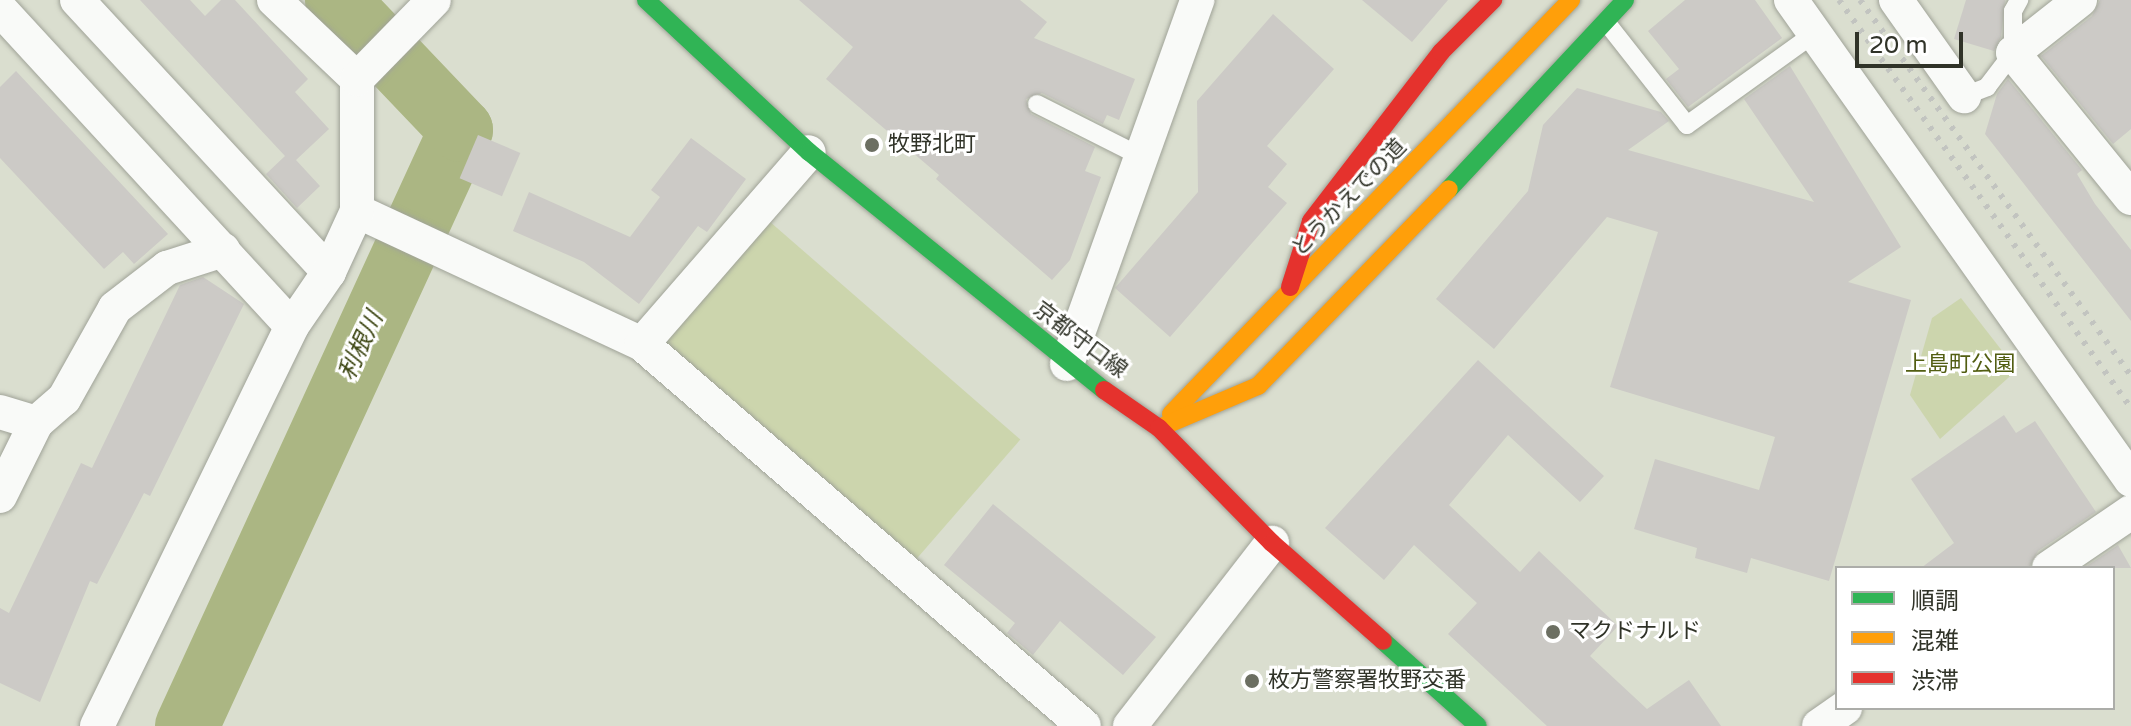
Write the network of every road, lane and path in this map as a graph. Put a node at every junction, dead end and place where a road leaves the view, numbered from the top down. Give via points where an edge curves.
1 (77, 0) edge
2 (274, 0) edge
3 (434, 0) edge
4 (646, 0) edge
5 (684, 0) edge
6 (1197, 0) edge
7 (1493, 0) edge
8 (1571, 0) edge
9 (1625, 0) edge
10 (1791, 0) edge
11 (1896, 0) edge
12 (2019, 0) edge
13 (2080, 0) edge
14 (0, 9) edge
15 (668, 21) junction
16 (1606, 22) junction
17 (1815, 33) junction
18 (2013, 53) junction
19 (363, 73) junction
20 (1964, 96) joint
21 (1037, 104) dead end
22 (809, 152) junction
23 (1142, 157) junction
24 (2126, 180) edge
25 (372, 217) junction
26 (223, 250) junction
27 (329, 272) junction
28 (1286, 297) junction
29 (292, 326) junction
30 (642, 344) junction
31 (1067, 364) junction
32 (0, 412) edge
33 (36, 423) junction
34 (1159, 428) junction
35 (2131, 480) edge
36 (0, 496) edge
37 (2131, 512) edge
38 (1272, 543) junction
39 (2052, 566) edge
40 (1842, 710) edge
41 (97, 726) edge
42 (1084, 726) edge
43 (1130, 726) edge
44 (1478, 726) edge
45 (1819, 726) edge

1 - 27 street
2 - 19 street
3 - 19 street
4 - 15 street, 京都守口線
5 - 15 lane
6 - 23 street
7 - 28 street via 1441,52 1311,221
8 - 28 street, とうかえでの道
9 - 16 street
10 - 17 street
11 - 20 street
12 - 18 lane via 2013,11
13 - 18 street
14 - 26 street
15 - 22 street, 京都守口線
16 - 17 lane via 1687,125
16 - 34 street via 1364,281 1258,386
17 - 35 street
18 - 20 lane via 1987,87
18 - 24 street
19 - 25 street
21 - 23 lane
22 - 30 street
22 - 31 street, 京都守口線
23 - 31 street
25 - 27 street
25 - 30 street
26 - 29 street
26 - 33 street via 167,268 115,308 64,399
27 - 29 street
28 - 34 street, とうかえでの道
29 - 41 street
30 - 42 street
31 - 34 street, 京都守口線
32 - 33 street
33 - 36 street
34 - 38 street, 京都守口線
37 - 39 street
38 - 43 street
38 - 44 street, 京都守口線
40 - 45 street

